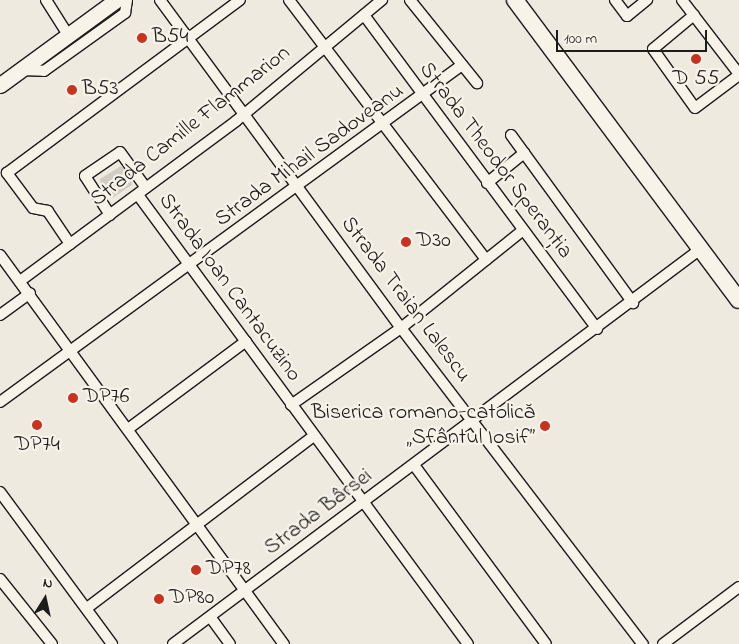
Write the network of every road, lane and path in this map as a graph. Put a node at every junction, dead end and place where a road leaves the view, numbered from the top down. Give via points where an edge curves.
1 (46, 0) edge
2 (116, 0) edge
3 (126, 0) edge
4 (160, 0) edge
5 (240, 0) edge
6 (289, 0) edge
7 (382, 0) edge
8 (410, 0) edge
9 (516, 0) edge
10 (615, 0) edge
11 (647, 0) edge
12 (682, 0) edge
13 (364, 15) junction
14 (694, 16) junction
15 (68, 35) junction
16 (188, 38) junction
17 (324, 46) junction
18 (462, 66) junction
19 (20, 70) junction
20 (739, 74) edge
21 (477, 83) dead end
22 (0, 85) edge
23 (423, 96) junction
24 (243, 113) junction
25 (382, 126) junction
26 (511, 135) dead end
27 (524, 153) junction
28 (487, 183) junction
29 (146, 188) junction
30 (298, 189) junction
31 (138, 195) junction
32 (110, 215) junction
33 (522, 231) junction
34 (70, 244) junction
35 (702, 248) junction
36 (0, 255) edge
37 (486, 260) junction
38 (190, 268) junction
39 (20, 281) junction
40 (30, 293) junction
41 (739, 300) edge
42 (633, 303) junction
43 (0, 315) edge
44 (401, 328) junction
45 (597, 329) junction
46 (246, 341) junction
47 (73, 351) junction
48 (0, 402) edge
49 (291, 405) junction
50 (474, 421) junction
51 (128, 429) junction
52 (314, 436) junction
53 (414, 465) junction
54 (0, 492) edge
55 (363, 505) junction
56 (197, 525) junction
57 (0, 579) edge
58 (739, 587) edge
59 (246, 592) junction
60 (87, 608) junction
61 (211, 618) junction
62 (107, 642) edge
63 (52, 644) edge
64 (174, 644) edge
65 (230, 644) edge
66 (284, 644) edge
67 (468, 644) edge
68 (546, 644) edge
69 (643, 644) edge
70 (663, 644) edge

1 - 15 street
2 - 15 main road
3 - 19 street via 125,13 44,71
4 - 16 street, Strada Traian Lalescu
5 - 16 street
6 - 17 street
7 - 13 street, Strada Camille Flammarion
8 - 18 street
9 - 35 main road
10 - 11 street via 627,16
12 - 14 street
13 - 17 street, Strada Camille Flammarion
13 - 23 street, Strada Theodor Speranția
14 - 20 street
14 - 20 street via 653,49 695,108
15 - 19 main road
16 - 24 street, Strada Traian Lalescu
16 - 34 street via 7,173 33,208 48,211
17 - 24 street, Strada Camille Flammarion
17 - 25 street
18 - 21 street
18 - 23 street, Strada Mihail Sadoveanu
19 - 22 main road
23 - 25 street, Strada Mihail Sadoveanu
23 - 28 street, Strada Theodor Speranția
24 - 29 street, Strada Camille Flammarion
24 - 30 street, Strada Traian Lalescu
25 - 30 street, Strada Mihail Sadoveanu
25 - 37 street
26 - 27 street
27 - 28 street
27 - 42 street
28 - 33 street, Strada Theodor Speranția
29 - 31 street, Strada Camille Flammarion
29 - 32 street via 120,152 85,176
30 - 38 street, Strada Mihail Sadoveanu
30 - 44 street, Strada Traian Lalescu
31 - 32 street, Strada Camille Flammarion
31 - 38 street, Strada Ioan Cantacuzino
32 - 34 street, Strada Camille Flammarion
33 - 37 street
33 - 45 street, Strada Theodor Speranția
34 - 39 street, Strada Camille Flammarion
35 - 41 main road
35 - 42 street, Strada Bârsei
36 - 39 street
37 - 44 street
38 - 46 street, Strada Ioan Cantacuzino
38 - 47 street, Strada Mihail Sadoveanu
39 - 40 street
40 - 43 street
40 - 47 street
42 - 45 street, Strada Bârsei
44 - 49 street
44 - 50 street, Strada Traian Lalescu
45 - 50 street, Strada Bârsei
46 - 49 street, Strada Ioan Cantacuzino
46 - 51 street
47 - 48 street, Strada Mihail Sadoveanu
47 - 51 street
49 - 52 street, Strada Ioan Cantacuzino
50 - 53 street, Strada Bârsei
50 - 69 street, Strada Traian Lalescu
51 - 56 street
52 - 55 street, Strada Ioan Cantacuzino
52 - 56 street
53 - 55 street, Strada Bârsei
53 - 68 street
54 - 60 street
55 - 59 street, Strada Bârsei
55 - 67 street, Strada Ioan Cantacuzino
56 - 59 street
56 - 60 street
57 - 63 street
58 - 70 street
59 - 61 street, Strada Bârsei
59 - 66 street
60 - 62 street
61 - 64 street, Strada Bârsei
61 - 65 street

